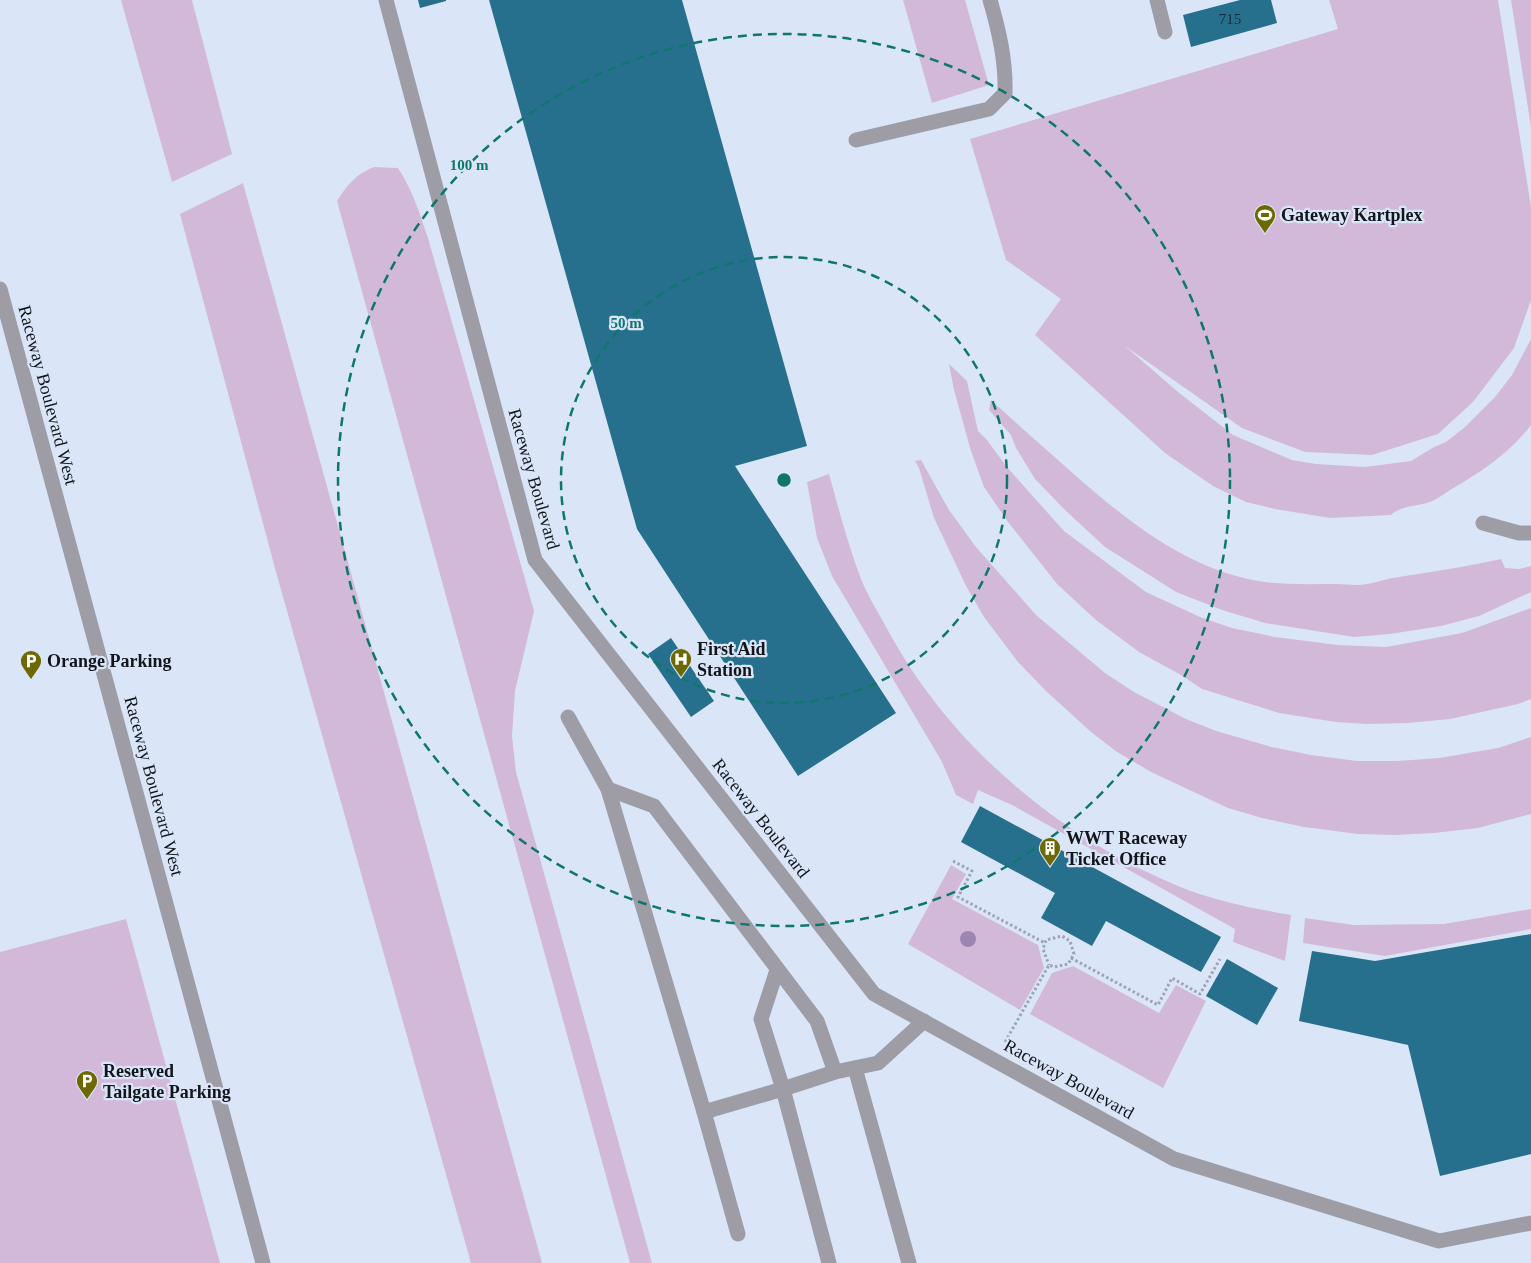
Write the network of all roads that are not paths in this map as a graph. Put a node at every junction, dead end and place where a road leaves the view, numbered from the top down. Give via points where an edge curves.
1 (386, 0) edge
2 (990, 0) edge
3 (1157, 0) edge
4 (1165, 32) dead end
5 (856, 140) dead end
6 (0, 289) edge
7 (1483, 523) dead end
8 (1531, 533) edge
9 (568, 717) dead end
10 (608, 788) junction
11 (777, 970) junction
12 (924, 1021) junction
13 (855, 1068) junction
14 (835, 1072) junction
15 (783, 1089) junction
16 (704, 1112) junction
17 (1531, 1223) edge
18 (738, 1234) dead end
19 (263, 1263) edge
20 (829, 1263) edge
21 (909, 1263) edge

1 - 12 street, Raceway Boulevard via 536,560 874,994
2 - 5 street via 1000,33 1006,74 1004,93 989,109
3 - 4 street
6 - 19 street, Raceway Boulevard West
7 - 8 street
9 - 10 street
10 - 11 street via 654,806
10 - 16 street
11 - 14 street via 817,1021
11 - 15 street via 761,1020
12 - 13 street via 878,1063
12 - 17 street, Raceway Boulevard via 1174,1159 1439,1242
13 - 14 street
13 - 21 street
14 - 15 street
15 - 16 street
15 - 20 street
16 - 18 street

